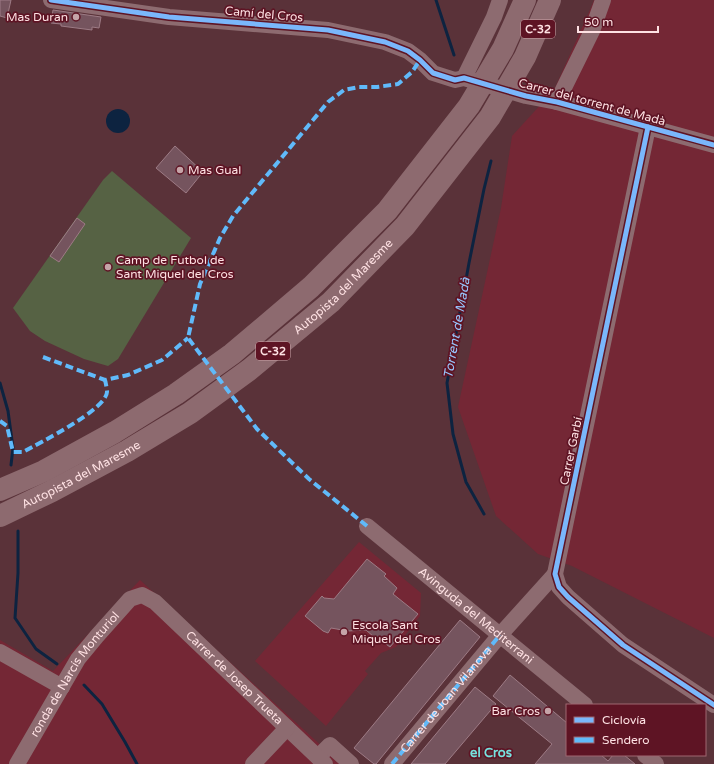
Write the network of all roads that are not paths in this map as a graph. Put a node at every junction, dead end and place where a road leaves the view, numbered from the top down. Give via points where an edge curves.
1 (51, 0) edge
2 (500, 0) edge
3 (525, 0) edge
4 (550, 0) edge
5 (603, 0) edge
6 (464, 78) junction
7 (557, 102) junction
8 (648, 127) junction
9 (714, 145) edge
10 (0, 490) edge
11 (0, 516) edge
12 (368, 526) dead end
13 (556, 574) junction
14 (142, 595) joint
15 (500, 635) junction
16 (0, 652) edge
17 (62, 687) junction
18 (584, 704) edge
19 (714, 705) edge
20 (287, 728) junction
21 (646, 756) edge
22 (322, 760) edge
23 (17, 764) edge
24 (253, 764) edge
25 (351, 764) edge
26 (392, 764) edge
27 (656, 764) edge

1 - 6 street, Camí del Cros via 169,17 328,30 385,42 408,52 433,73 455,80
2 - 6 street
3 - 10 highway, Autopista del Maresme / C-32 via 503,49 469,106 387,211 311,287 232,354 176,394 115,432 44,471
4 - 11 highway, Autopista del Maresme / C-32 via 525,57 490,117 405,226 331,302 249,370 190,413 127,451
5 - 7 street via 592,31
6 - 7 street, Carrer del torrent de Madà
7 - 8 street, Carrer del torrent de Madà
8 - 9 street, Carrer del torrent de Madà
8 - 13 street, Carrer Garbí
12 - 15 street, Avinguda del Mediterrani
13 - 15 street, Carrer de Joan Vilanova
13 - 19 street via 559,587 623,645
14 - 17 street, ronda de Narcís Monturiol via 130,599 97,636 78,659
14 - 20 street, Carrer de Josep Trueta via 156,602
15 - 18 street, Avinguda del Mediterrani
15 - 26 street, Carrer de Joan Vilanova
16 - 17 street
17 - 23 street, ronda de Narcís Monturiol
20 - 22 street, Carrer de Josep Trueta
20 - 24 street
21 - 27 street
22 - 25 street via 330,745

